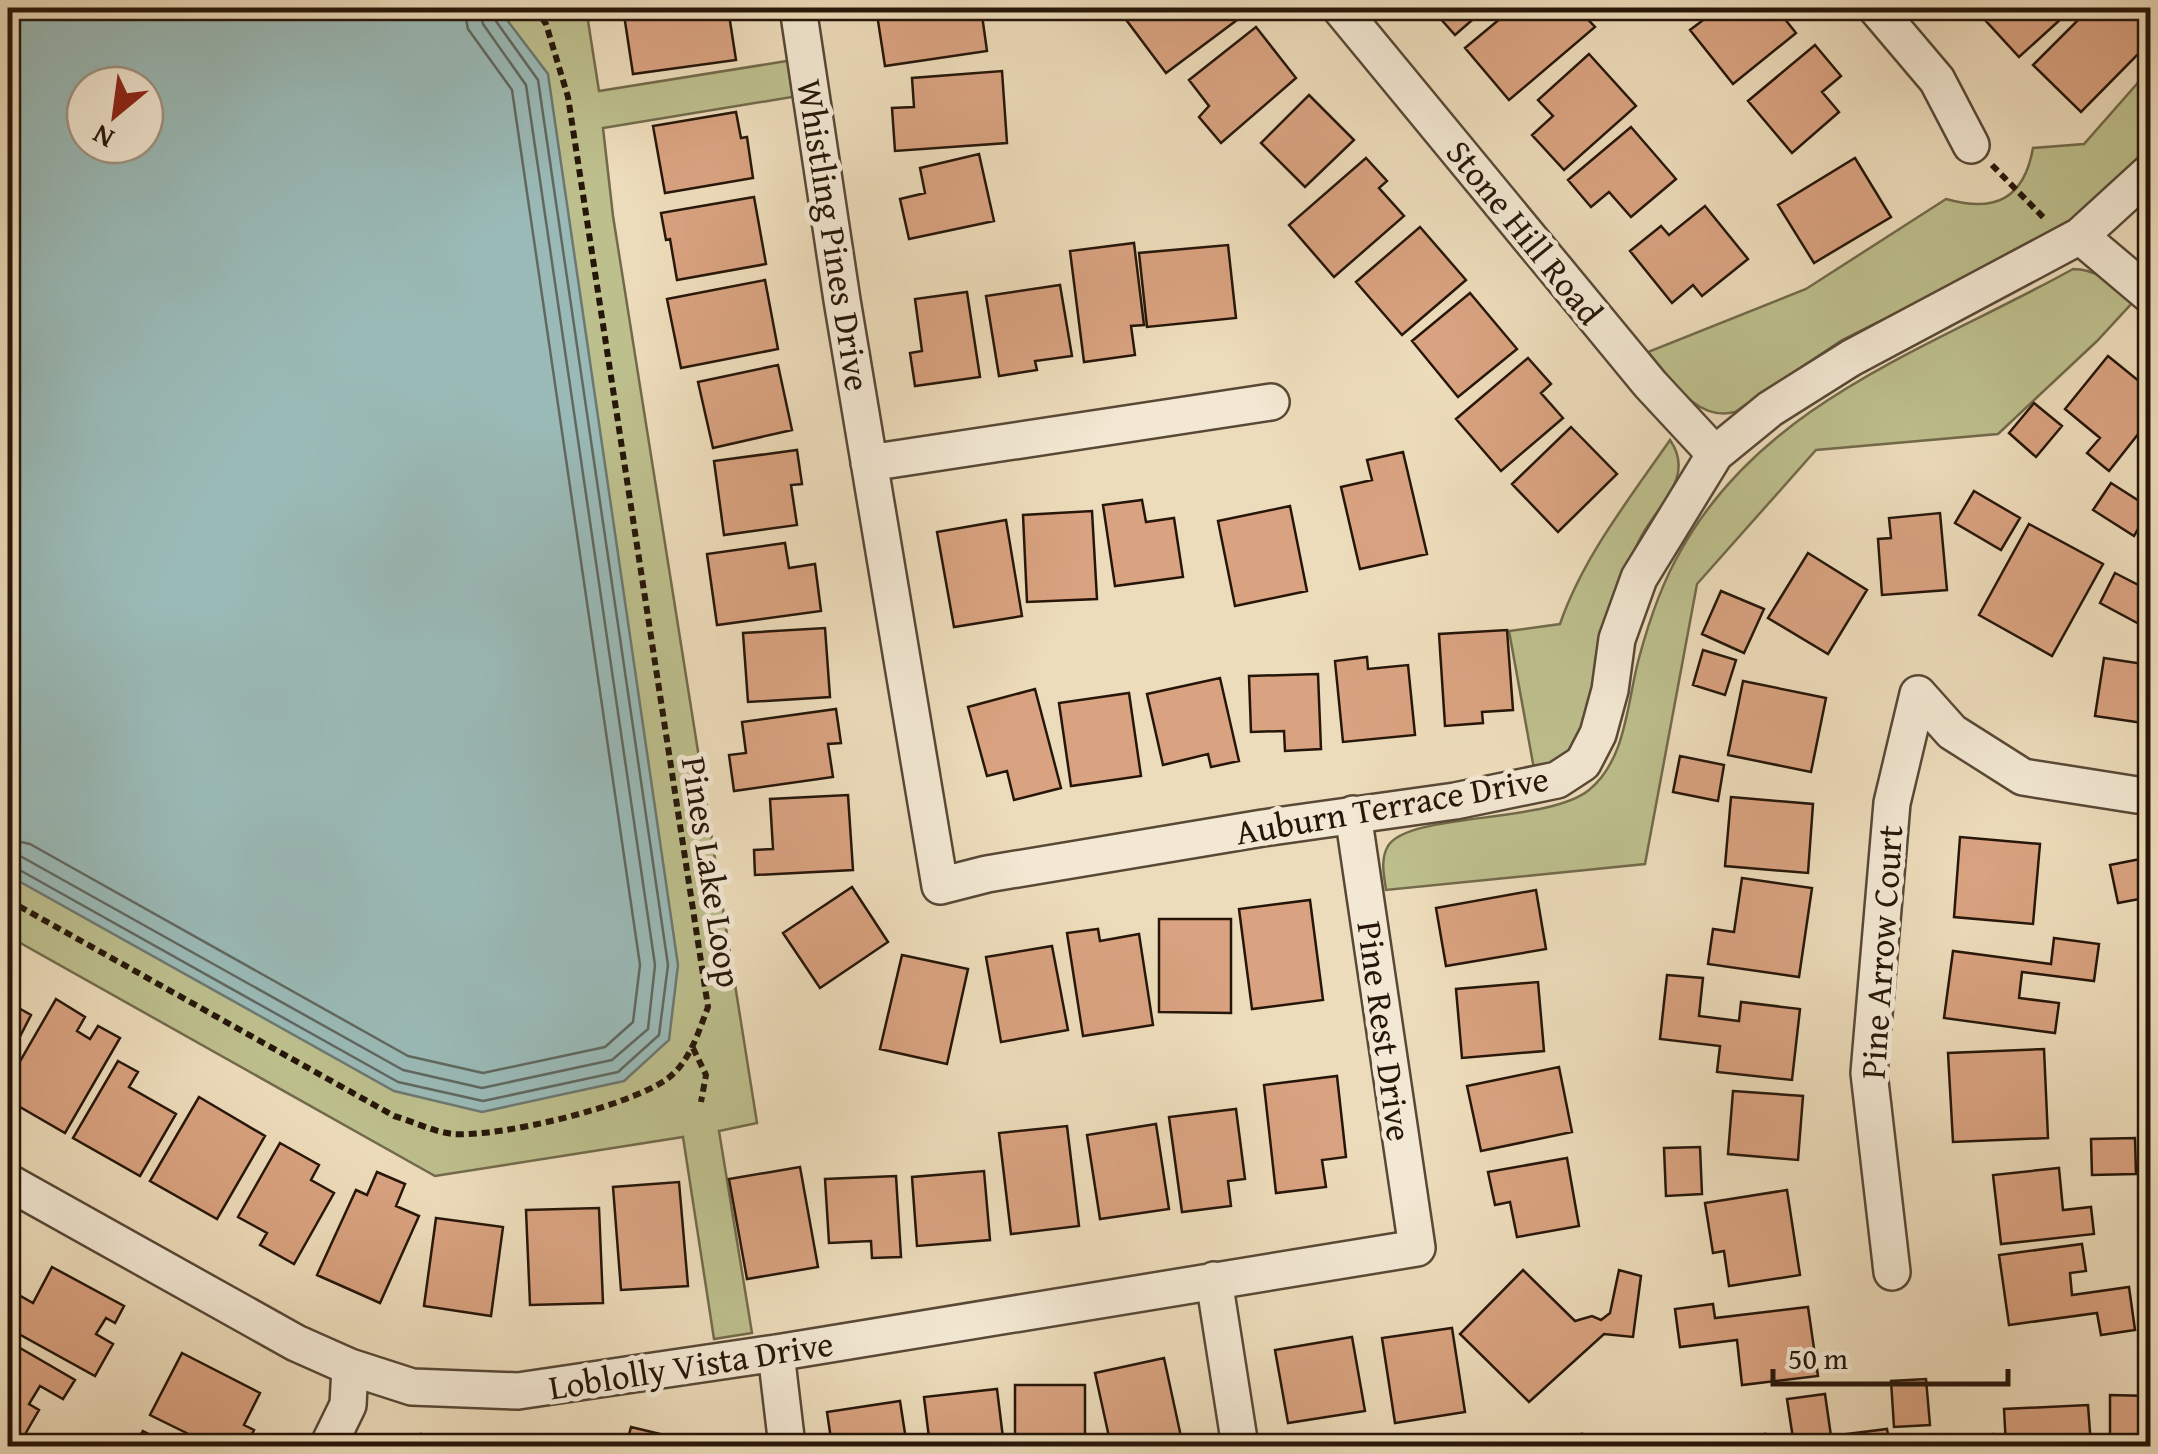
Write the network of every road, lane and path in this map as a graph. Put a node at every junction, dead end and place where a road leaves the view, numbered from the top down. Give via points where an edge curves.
1 (536, 8) edge
2 (798, 8) edge
3 (1340, 8) edge
4 (1876, 8) edge
5 (1971, 145) joint
6 (2150, 172) edge
7 (2074, 239) junction
8 (2150, 296) edge
9 (1272, 402) dead end
10 (1715, 454) junction
11 (869, 463) junction
12 (2150, 794) edge
13 (1353, 814) junction
14 (940, 886) joint
15 (8, 900) edge
16 (693, 1048) junction
17 (701, 1102) dead end
18 (8, 1182) edge
19 (1417, 1248) joint
20 (1892, 1272) dead end
21 (1214, 1280) junction
22 (776, 1354) junction
23 (350, 1367) junction
24 (328, 1446) edge
25 (788, 1446) edge
26 (1240, 1446) edge

1 - 16 path, Pines Lake Loop via 568,97 708,1007
2 - 11 street, Whistling Pines Drive
3 - 10 street, Stone Hill Road
4 - 5 street via 1937,80
5 - 7 path
6 - 7 street, Auburn Terrace Drive
7 - 8 street
7 - 10 street, Auburn Terrace Drive via 1852,358 1770,409
9 - 11 street
10 - 13 street, Auburn Terrace Drive via 1638,578 1598,734 1583,763 1557,780
11 - 14 street, Whistling Pines Drive
12 - 20 street, Pine Arrow Court via 2023,777 1952,732 1918,694 1892,804 1869,1073
13 - 14 street, Auburn Terrace Drive
13 - 19 street, Pine Rest Drive
15 - 16 path, Pines Lake Loop via 394,1116 451,1134 505,1129 630,1098 669,1078
16 - 17 path via 706,1075
18 - 23 street, Loblolly Vista Drive
19 - 21 street, Loblolly Vista Drive
21 - 22 street, Loblolly Vista Drive
21 - 26 street
22 - 23 street, Loblolly Vista Drive via 518,1391 412,1387
22 - 25 street
23 - 24 street via 348,1405

